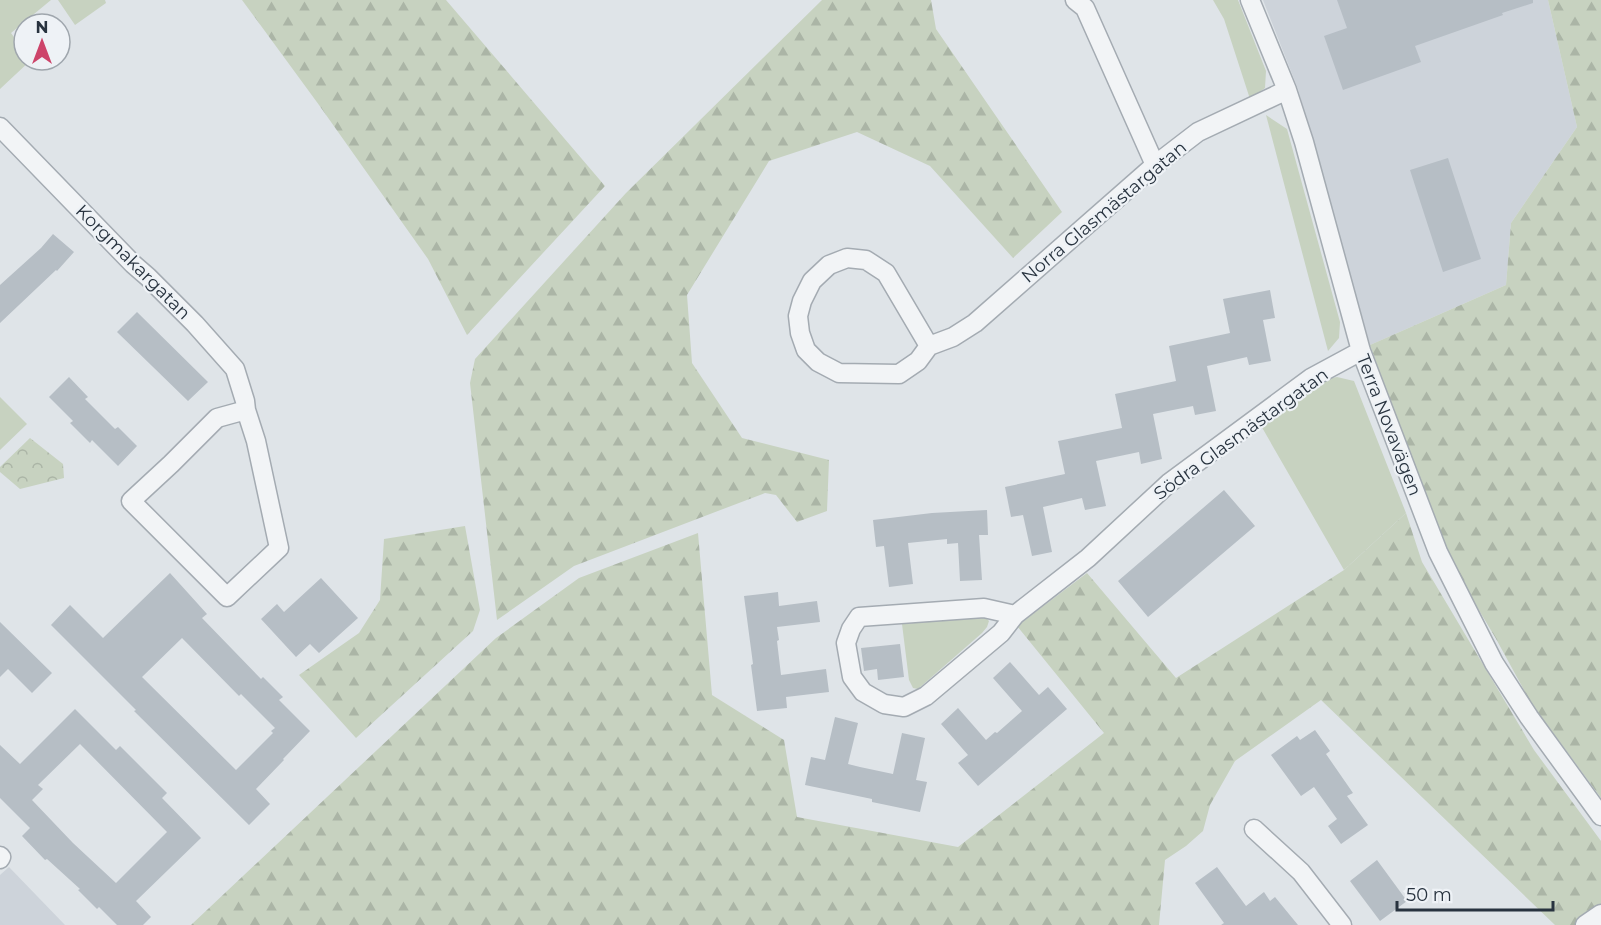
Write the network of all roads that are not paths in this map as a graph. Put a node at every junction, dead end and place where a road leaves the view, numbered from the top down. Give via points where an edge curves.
1 (1075, 0) edge
2 (1250, 0) edge
3 (1287, 90) junction
4 (0, 127) edge
5 (1155, 165) junction
6 (929, 346) junction
7 (1361, 351) junction
8 (246, 410) junction
9 (1016, 615) junction
10 (1601, 816) edge
11 (1254, 830) dead end
12 (1601, 914) edge
13 (1342, 925) edge
14 (1585, 925) edge

1 - 5 street via 1085,9
2 - 3 street, Terra Novavägen
3 - 5 street, Norra Glasmästargatan via 1198,132
3 - 7 street, Terra Novavägen
4 - 8 street, Korgmakargatan via 235,369
5 - 6 street, Norra Glasmästargatan via 975,323
6 - 6 street, Norra Glasmästargatan via 918,361 899,374 839,373 806,350 798,316 802,301 812,281 829,264 848,258 866,260 886,273
7 - 9 street, Södra Glasmästargatan via 1311,378 1170,483 1088,558
7 - 10 street, Terra Novavägen via 1438,552 1494,663
8 - 8 street, Korgmakargatan via 217,418 130,501 227,597 279,548
9 - 9 street, Södra Glasmästargatan via 926,696 904,706 884,704 863,692 852,677 846,644 859,617 984,608
11 - 13 street via 1301,872
12 - 14 street

